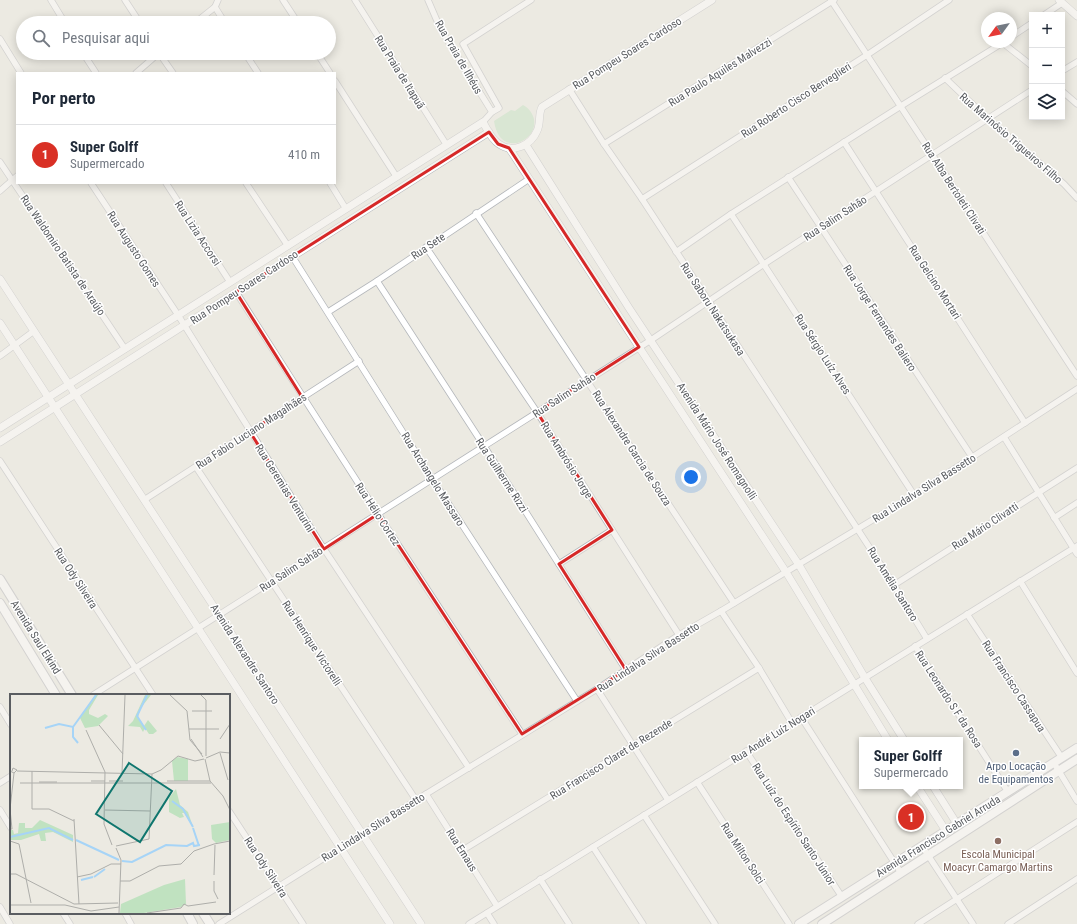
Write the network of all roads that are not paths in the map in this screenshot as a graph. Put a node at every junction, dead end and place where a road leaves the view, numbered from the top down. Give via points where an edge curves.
1 (51, 0) edge
2 (125, 0) edge
3 (218, 0) edge
4 (284, 0) edge
5 (355, 0) edge
6 (428, 0) edge
7 (531, 0) edge
8 (712, 0) edge
9 (949, 0) edge
10 (833, 1) edge
11 (1060, 1) edge
12 (214, 7) junction
13 (1047, 12) edge
14 (61, 16) edge
15 (135, 16) edge
16 (203, 16) edge
17 (220, 16) edge
18 (294, 16) edge
19 (1077, 16) edge
20 (1029, 25) edge
21 (1017, 33) edge
22 (0, 39) edge
23 (994, 48) edge
24 (1011, 48) edge
25 (867, 55) junction
26 (88, 60) edge
27 (151, 60) edge
28 (164, 60) edge
29 (250, 60) edge
30 (322, 60) edge
31 (1077, 62) edge
32 (1029, 63) edge
33 (1065, 69) edge
34 (20, 72) edge
35 (95, 72) edge
36 (137, 72) edge
37 (172, 72) edge
38 (257, 72) edge
39 (329, 72) edge
40 (945, 78) junction
41 (336, 83) edge
42 (569, 89) junction
43 (1029, 92) edge
44 (1065, 94) edge
45 (1077, 104) edge
46 (901, 106) junction
47 (492, 112) junction
48 (988, 119) junction
49 (483, 122) junction
50 (489, 132) junction
51 (844, 142) junction
52 (446, 144) junction
53 (604, 144) junction
54 (526, 145) junction
55 (509, 148) junction
56 (932, 155) junction
57 (0, 162) edge
58 (396, 176) junction
59 (16, 177) edge
60 (788, 177) junction
61 (528, 179) junction
62 (12, 180) junction
63 (92, 184) edge
64 (167, 184) edge
65 (247, 184) edge
66 (331, 184) edge
67 (0, 191) edge
68 (877, 191) junction
69 (1077, 198) edge
70 (642, 199) junction
71 (346, 209) junction
72 (476, 213) junction
73 (731, 214) junction
74 (820, 227) junction
75 (288, 246) junction
76 (426, 247) junction
77 (676, 252) junction
78 (292, 256) junction
79 (764, 264) junction
80 (0, 279) edge
81 (377, 280) junction
82 (230, 282) junction
83 (236, 292) junction
84 (708, 301) junction
85 (328, 312) junction
86 (178, 315) junction
87 (0, 323) edge
88 (184, 326) junction
89 (34, 331) junction
90 (651, 340) junction
91 (14, 345) junction
92 (639, 347) junction
93 (125, 349) junction
94 (0, 356) edge
95 (359, 361) junction
96 (1077, 376) edge
97 (588, 380) junction
98 (69, 384) junction
99 (1077, 390) edge
100 (76, 394) junction
101 (48, 397) junction
102 (302, 397) junction
103 (54, 408) junction
104 (537, 412) junction
105 (1025, 423) junction
106 (0, 428) edge
107 (250, 432) junction
108 (1004, 437) junction
109 (0, 442) edge
110 (484, 446) junction
111 (972, 457) junction
112 (0, 461) edge
113 (196, 466) junction
114 (1077, 468) edge
115 (433, 480) junction
116 (1038, 492) junction
117 (914, 495) junction
118 (144, 500) junction
119 (1077, 504) edge
120 (378, 514) junction
121 (1054, 518) junction
122 (612, 530) junction
123 (858, 530) junction
124 (1075, 547) edge
125 (324, 549) junction
126 (1077, 554) edge
127 (560, 564) junction
128 (799, 565) junction
129 (786, 572) junction
130 (0, 579) edge
131 (1020, 581) junction
132 (272, 582) junction
133 (894, 585) junction
134 (0, 603) edge
135 (734, 603) junction
136 (721, 611) junction
137 (967, 614) junction
138 (220, 615) junction
139 (199, 628) junction
140 (679, 635) junction
141 (927, 639) junction
142 (915, 646) junction
143 (135, 668) junction
144 (759, 668) junction
145 (626, 670) junction
146 (1077, 673) edge
147 (865, 678) junction
148 (854, 685) junction
149 (598, 689) junction
150 (55, 694) edge
151 (71, 694) edge
152 (95, 694) edge
153 (152, 694) edge
154 (576, 701) junction
155 (0, 707) edge
156 (801, 718) junction
157 (10, 723) edge
158 (792, 723) junction
159 (522, 734) junction
160 (886, 737) edge
161 (902, 737) edge
162 (633, 745) junction
163 (1077, 748) edge
164 (746, 751) junction
165 (1062, 758) junction
166 (1077, 759) edge
167 (1054, 762) junction
168 (469, 768) junction
169 (1059, 770) junction
170 (10, 777) edge
171 (697, 782) junction
172 (0, 783) edge
173 (920, 789) edge
174 (935, 789) edge
175 (1008, 792) junction
176 (426, 794) junction
177 (416, 800) junction
178 (668, 800) junction
179 (1077, 801) edge
180 (0, 810) edge
181 (230, 813) edge
182 (644, 815) junction
183 (1077, 822) edge
184 (957, 824) junction
185 (10, 826) edge
186 (946, 831) junction
187 (362, 834) junction
188 (950, 842) junction
189 (922, 846) junction
190 (341, 847) junction
191 (593, 847) junction
192 (463, 850) junction
193 (928, 856) junction
194 (895, 863) junction
195 (901, 873) junction
196 (540, 879) junction
197 (1077, 879) edge
198 (278, 886) junction
199 (842, 897) junction
200 (957, 899) junction
201 (497, 906) junction
202 (0, 907) edge
203 (487, 913) junction
204 (64, 914) edge
205 (125, 914) edge
206 (188, 914) edge
207 (204, 914) edge
208 (10, 924) edge
209 (70, 924) edge
210 (131, 924) edge
211 (193, 924) edge
212 (210, 924) edge
213 (219, 924) edge
214 (302, 924) edge
215 (390, 924) edge
216 (421, 924) edge
217 (469, 924) edge
218 (494, 924) edge
219 (569, 924) edge
220 (643, 924) edge
221 (715, 924) edge
222 (789, 924) edge
223 (799, 924) edge
224 (822, 924) edge
225 (918, 924) edge
226 (973, 924) edge
227 (1008, 924) edge

1 - 14 street
2 - 15 street
3 - 12 street
4 - 18 street
5 - 52 street, Rua Praia de Itapuã
6 - 47 street, Rua Praia de Ilhéus via 441,30
7 - 47 street via 462,44 499,108
8 - 42 street, Rua Pompeu Soares Cardoso
9 - 25 street, Rua Roberto Cisco Berveglieri
10 - 25 street, Rua Alba Bertoleti Clivati
10 - 53 street, Rua Paulo Aquiles Malvezzi
11 - 13 street
11 - 19 street
12 - 16 street
12 - 17 street
20 - 21 street
22 - 34 street
23 - 40 street
24 - 32 street
25 - 46 street, Rua Alba Bertoleti Clivati
25 - 70 street, Rua Roberto Cisco Berveglieri
26 - 35 street
27 - 36 street
28 - 37 street
29 - 38 street
30 - 39 street
31 - 33 street
40 - 46 street
40 - 48 street, Rua Marinósio Trigueiros Filho
41 - 58 street
42 - 53 street, Rua Saboru Nakatsukasa
42 - 54 street, Rua Pompeu Soares Cardoso via 542,107 537,132
43 - 48 street, Rua Salim Sahão
44 - 45 street
46 - 51 street
46 - 56 street, Rua Alba Bertoleti Clivati
47 - 49 street
48 - 56 street, Rua Salim Sahão
48 - 69 street, Rua Marinósio Trigueiros Filho
49 - 50 street
49 - 52 street, Rua Pompeu Soares Cardoso
50 - 55 street via 498,144
50 - 78 street, Rua Pompeu Soares Cardoso
51 - 60 street
51 - 68 street, Rua Gelcino Mortari
52 - 58 street, Rua Pompeu Soares Cardoso
53 - 70 street, Rua Saboru Nakatsukasa
54 - 55 street
54 - 90 street, Avenida Mário José Romagnolli
55 - 61 street, Avenida Mário José Romagnolli
56 - 68 street, Rua Salim Sahão
56 - 96 street, Rua Alba Bertoleti Clivati
57 - 62 street, Rua Waldomiro Batista de Araújo
58 - 71 street, Rua Pompeu Soares Cardoso
59 - 62 street
60 - 73 street
60 - 74 street, Rua Jorge Fernandes Baliero
61 - 72 street, Rua Sete
61 - 92 street, Avenida Mário José Romagnolli
62 - 67 street
62 - 93 street, Rua Waldomiro Batista de Araújo
63 - 86 street, Rua Augusto Gomes
64 - 82 street, Rua Lizia Accorsi
65 - 75 street
66 - 71 street
68 - 74 street, Rua Salim Sahão
68 - 105 street, Rua Gelcino Mortari
70 - 77 street, Rua Saboru Nakatsukasa
71 - 75 street, Rua Pompeu Soares Cardoso
72 - 76 street, Rua Sete
72 - 97 street, Rua Alexandre Garcia de Souza
73 - 77 street
73 - 79 street, Rua Sérgio Luíz Alves
74 - 79 street, Rua Salim Sahão
74 - 111 street, Rua Jorge Fernandes Baliero
75 - 82 street, Rua Pompeu Soares Cardoso
76 - 81 street, Rua Sete
76 - 104 street, Rua Ambrósio Jorge
77 - 84 street, Rua Saboru Nakatsukasa
78 - 83 street, Rua Pompeu Soares Cardoso
78 - 85 street, Rua Archangelo Massaro
79 - 84 street, Rua Salim Sahão
79 - 117 street, Rua Sérgio Luíz Alves
80 - 89 street, Avenida Alexandre Santoro
81 - 85 street, Rua Sete
81 - 110 street, Rua Guilherme Rizzi
82 - 86 street, Rua Pompeu Soares Cardoso
83 - 88 street, Rua Pompeu Soares Cardoso
83 - 102 street, Rua Hélio Cortez
84 - 90 street, Rua Salim Sahão
84 - 123 street, Rua Saboru Nakatsukasa
85 - 95 street, Rua Archangelo Massaro
86 - 88 street, Rua Augusto Gomes
86 - 93 street, Rua Pompeu Soares Cardoso
87 - 91 street
88 - 100 street, Rua Pompeu Soares Cardoso
88 - 107 street, Rua Geremias Venturini
89 - 91 street
89 - 98 street, Avenida Alexandre Santoro
90 - 92 street, Rua Salim Sahão
90 - 128 street, Avenida Mário José Romagnolli
91 - 94 street
91 - 101 street
92 - 97 street, Rua Salim Sahão
92 - 129 street, Avenida Mário José Romagnolli
93 - 98 street, Rua Pompeu Soares Cardoso
95 - 102 street, Rua Fabio Luciano Magalhães
95 - 115 street, Rua Archangelo Massaro
97 - 104 street, Rua Salim Sahão
97 - 135 street, Rua Alexandre Garcia de Souza
98 - 100 street, Avenida Alexandre Santoro
98 - 101 street, Rua Pompeu Soares Cardoso
99 - 105 street, Rua Lindalva Silva Bassetto
100 - 103 street, Rua Pompeu Soares Cardoso
100 - 118 street, Avenida Alexandre Santoro
101 - 103 street
101 - 106 street, Rua Pompeu Soares Cardoso
102 - 107 street, Rua Fabio Luciano Magalhães
102 - 120 street, Rua Hélio Cortez
103 - 109 street, Rua Pompeu Soares Cardoso
103 - 139 street
104 - 110 street, Rua Salim Sahão
104 - 122 street, Rua Ambrósio Jorge
105 - 108 street, Rua Lindalva Silva Bassetto
107 - 113 street, Rua Fabio Luciano Magalhães
107 - 125 street, Rua Geremias Venturini
108 - 111 street, Rua Lindalva Silva Bassetto
108 - 116 street
110 - 115 street, Rua Salim Sahão
110 - 127 street, Rua Guilherme Rizzi
111 - 117 street, Rua Lindalva Silva Bassetto
112 - 143 street, Rua Ody Silveira
113 - 118 street, Rua Fabio Luciano Magalhães
113 - 132 street, Rua Henrique Victorelli
114 - 116 street, Rua Mário Clivatti
115 - 120 street, Rua Salim Sahão
115 - 154 street, Rua Archangelo Massaro
116 - 121 street
116 - 133 street, Rua Mário Clivatti
117 - 123 street, Rua Lindalva Silva Bassetto
118 - 138 street, Avenida Alexandre Santoro
119 - 121 street
120 - 125 street, Rua Salim Sahão
120 - 159 street, Rua Hélio Cortez
121 - 124 street
122 - 127 street
122 - 140 street, Rua Ambrósio Jorge
123 - 128 street, Rua Lindalva Silva Bassetto
123 - 133 street, Rua Amélia Santoro
124 - 126 street
124 - 131 street, Rua André Luíz Nogari
125 - 132 street, Rua Salim Sahão
125 - 168 street, Rua Geremias Venturini
127 - 145 street, Rua Guilherme Rizzi
128 - 129 street, Rua Lindalva Silva Bassetto
128 - 147 street, Avenida Mário José Romagnolli
129 - 135 street, Rua Lindalva Silva Bassetto
129 - 148 street, Avenida Mário José Romagnolli
130 - 151 main road, Avenida Saul Elkind
131 - 137 street, Rua André Luíz Nogari
131 - 146 street
132 - 138 street, Rua Salim Sahão
132 - 177 street, Rua Henrique Victorelli
133 - 141 street, Rua Amélia Santoro
134 - 150 main road, Avenida Saul Elkind
135 - 136 street, Rua Lindalva Silva Bassetto
136 - 140 street, Rua Lindalva Silva Bassetto
136 - 144 street
137 - 141 street, Rua André Luíz Nogari
137 - 165 street, Rua Francisco Cassapua
138 - 139 street, Rua Salim Sahão
138 - 187 street, Avenida Alexandre Santoro
139 - 143 street, Rua Salim Sahão
139 - 190 street
140 - 145 street, Rua Lindalva Silva Bassetto
141 - 142 street, Rua André Luíz Nogari
142 - 147 street, Rua André Luíz Nogari
142 - 175 street, Rua Leonardo S F da Rosa
143 - 152 street, Rua Salim Sahão
143 - 153 street, Rua Ody Silveira
144 - 158 street
144 - 162 street, Rua Francisco Claret de Rezende
145 - 149 street, Rua Lindalva Silva Bassetto
147 - 148 street, Rua André Luíz Nogari
147 - 161 street, Avenida Mário José Romagnolli
148 - 156 street, Rua André Luíz Nogari
148 - 160 street, Avenida Mário José Romagnolli
149 - 154 street, Rua Lindalva Silva Bassetto
149 - 162 street
154 - 159 street, Rua Lindalva Silva Bassetto
155 - 157 street
156 - 158 street, Rua André Luíz Nogari
156 - 194 street
158 - 164 street, Rua André Luíz Nogari
159 - 168 street, Rua Lindalva Silva Bassetto
162 - 178 street
162 - 192 street, Rua Francisco Claret de Rezende
163 - 165 main road, Avenida Francisco Gabriel Arruda
164 - 171 street, Rua André Luíz Nogari
164 - 199 street, Rua Luíz do Espírito Santo Júnior
165 - 167 main road, Avenida Francisco Gabriel Arruda
166 - 169 main road, Avenida Francisco Gabriel Arruda
167 - 169 street
167 - 175 main road, Avenida Francisco Gabriel Arruda
168 - 176 street, Rua Lindalva Silva Bassetto
169 - 179 street
169 - 188 main road, Avenida Francisco Gabriel Arruda
170 - 172 street
171 - 178 street, Rua André Luíz Nogari
171 - 222 street, Rua Milton Solci
173 - 186 street
174 - 184 street
175 - 184 main road, Avenida Francisco Gabriel Arruda
176 - 177 street, Rua Lindalva Silva Bassetto
176 - 192 street, Rua Emaus
177 - 187 street, Rua Lindalva Silva Bassetto
178 - 182 street, Rua André Luíz Nogari
180 - 185 street
181 - 198 street, Rua Ody Silveira
182 - 191 street, Rua André Luíz Nogari
182 - 221 street
183 - 200 street
184 - 186 main road, Avenida Francisco Gabriel Arruda
184 - 188 main road via 956,833
186 - 189 main road, Avenida Francisco Gabriel Arruda
187 - 190 street, Rua Lindalva Silva Bassetto
187 - 216 street, Avenida Alexandre Santoro
188 - 193 main road, Avenida Francisco Gabriel Arruda
189 - 193 street
189 - 194 main road, Avenida Francisco Gabriel Arruda
190 - 198 street, Rua Lindalva Silva Bassetto
190 - 215 street
191 - 196 street, Rua André Luíz Nogari
191 - 220 street
192 - 201 street, Rua Emaus
193 - 195 main road, Avenida Francisco Gabriel Arruda
193 - 200 street
194 - 195 street
194 - 199 main road, Avenida Francisco Gabriel Arruda
195 - 224 main road, Avenida Francisco Gabriel Arruda
196 - 201 street, Rua André Luíz Nogari
196 - 219 street
197 - 227 street
198 - 213 street, Rua Lindalva Silva Bassetto
198 - 214 street, Rua Ody Silveira
199 - 223 main road, Avenida Francisco Gabriel Arruda
200 - 225 street
200 - 226 street
201 - 203 street, Rua André Luíz Nogari
202 - 208 street
203 - 217 street, Rua André Luíz Nogari
203 - 218 street
204 - 209 street
205 - 210 street
206 - 211 main road
207 - 212 main road

